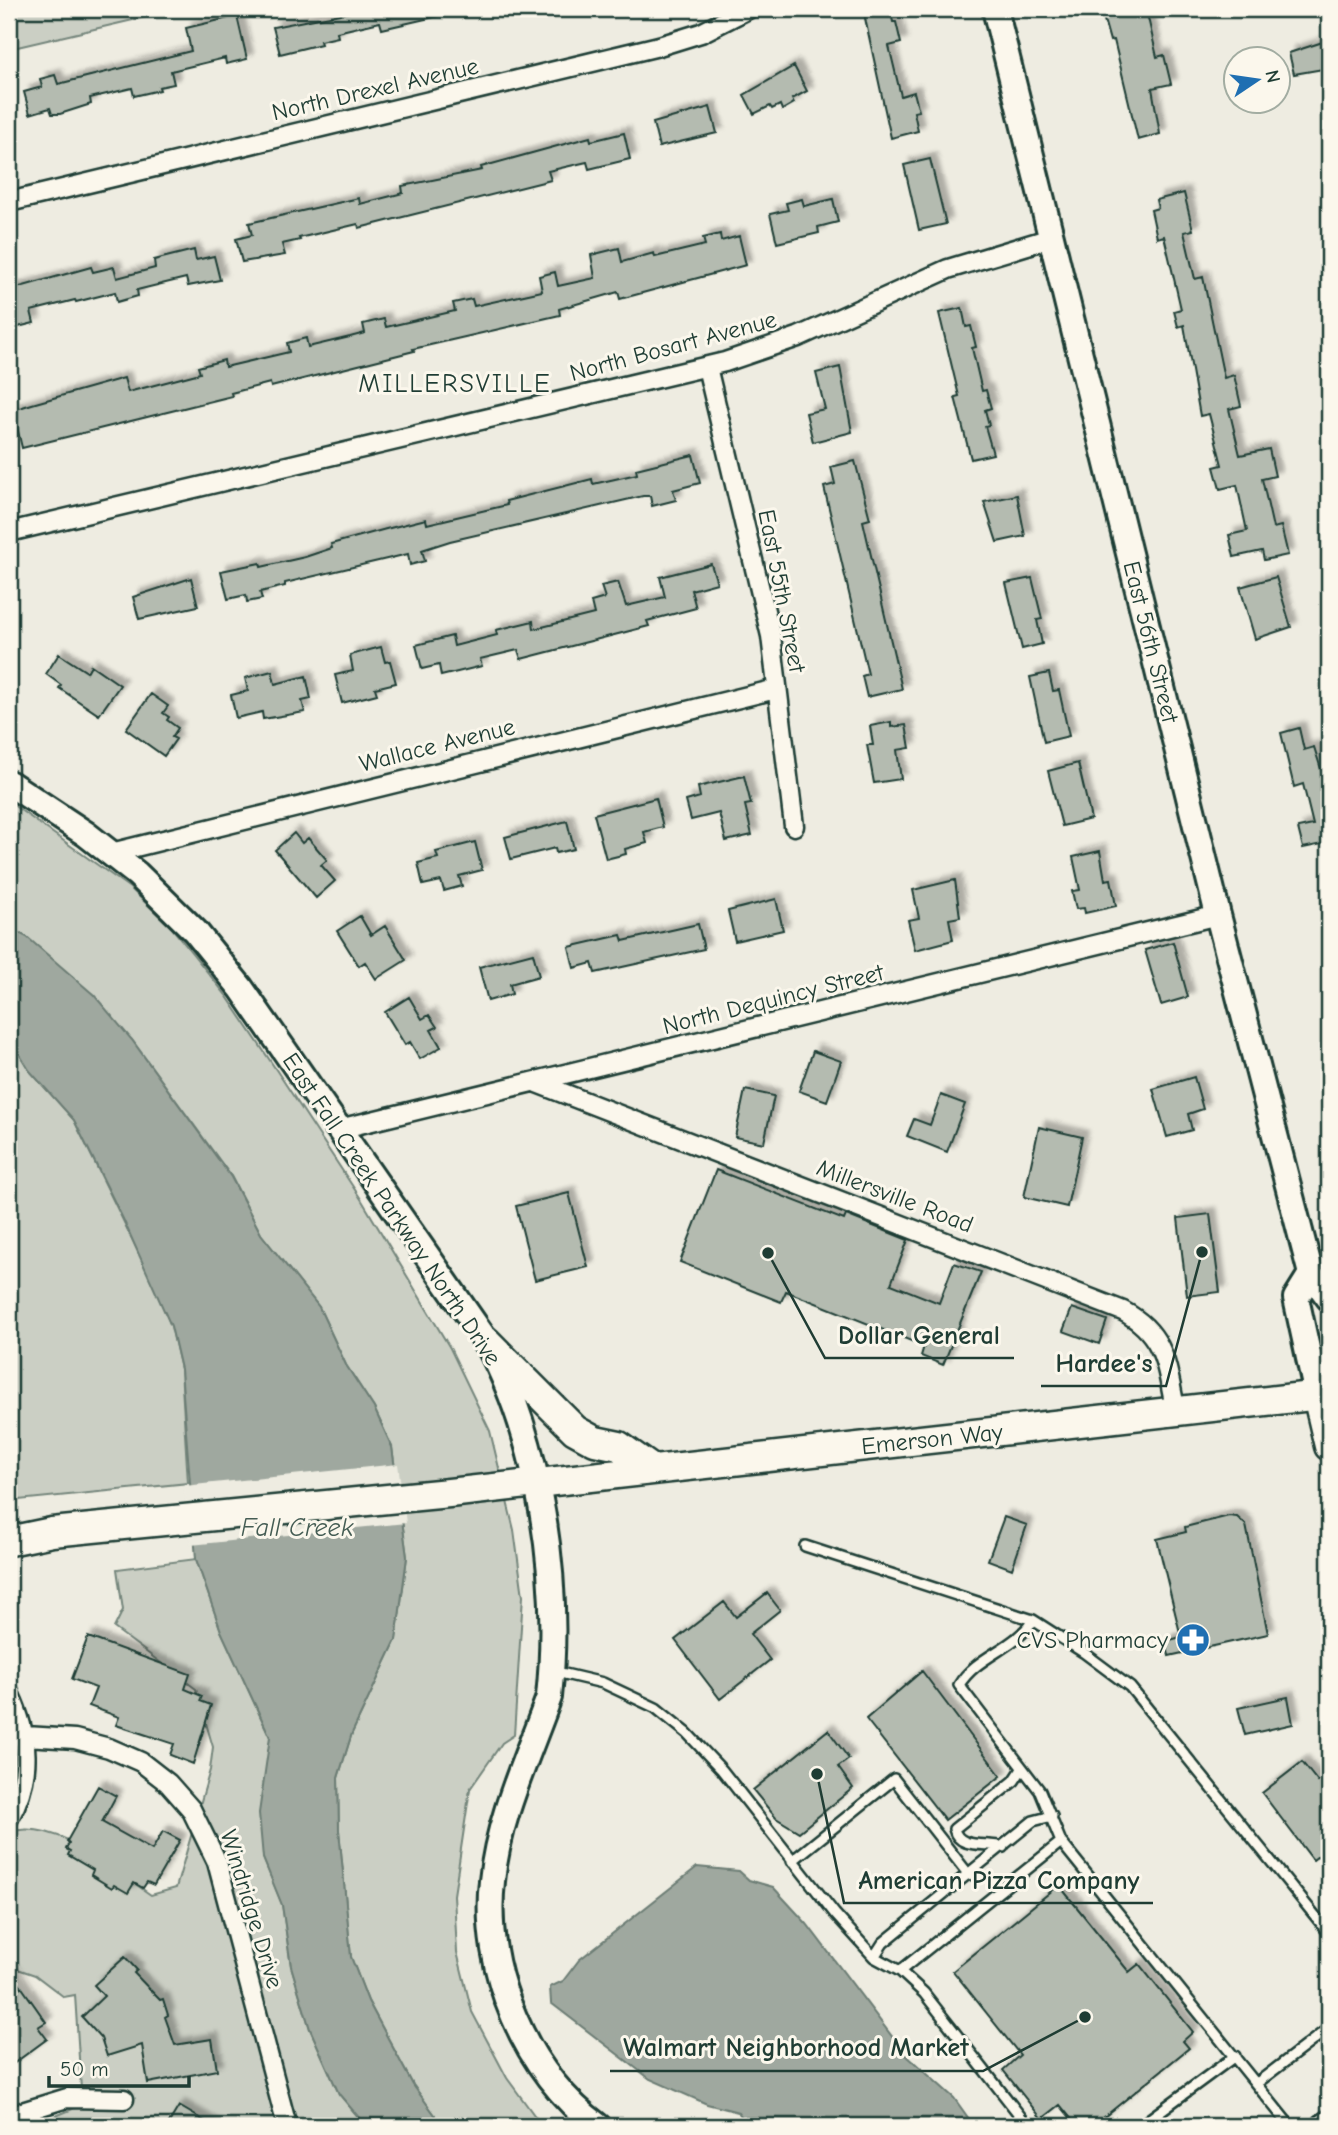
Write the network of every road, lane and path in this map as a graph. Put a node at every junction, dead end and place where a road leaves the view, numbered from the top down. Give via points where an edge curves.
1 (748, 9) edge
2 (995, 9) edge
3 (9, 202) edge
4 (1051, 238) junction
5 (707, 367) junction
6 (9, 532) edge
7 (776, 689) junction
8 (9, 783) edge
9 (794, 826) dead end
10 (111, 853) junction
11 (1218, 915) junction
12 (537, 1083) junction
13 (339, 1129) junction
14 (1311, 1275) junction
15 (1329, 1298) edge
16 (486, 1341) junction
17 (1323, 1395) edge
18 (1176, 1412) junction
19 (1329, 1446) edge
20 (653, 1470) junction
21 (535, 1483) junction
22 (9, 1541) edge
23 (805, 1546) dead end
24 (1034, 1620) junction
25 (552, 1671) junction
26 (9, 1693) edge
27 (17, 1736) edge
28 (1022, 1769) junction
29 (1052, 1816) junction
30 (9, 1818) edge
31 (1061, 1842) junction
32 (1003, 1847) junction
33 (792, 1861) junction
34 (969, 1875) junction
35 (1329, 1933) edge
36 (874, 1957) junction
37 (900, 1971) junction
38 (1329, 2028) edge
39 (1235, 2056) junction
40 (1256, 2083) junction
41 (124, 2099) dead end
42 (9, 2116) edge
43 (286, 2126) edge
44 (598, 2126) edge
45 (1028, 2126) edge
46 (1140, 2126) edge
47 (1290, 2126) edge

1 - 3 street, North Drexel Avenue via 701,33 659,46
2 - 4 main road, East 56th Street
4 - 5 street, North Bosart Avenue via 948,269 806,333
4 - 11 main road, East 56th Street
5 - 6 street, North Bosart Avenue
5 - 7 street, East 55th Street via 771,636
7 - 9 street, East 55th Street
7 - 10 street, Wallace Avenue
8 - 10 main road, East Fall Creek Parkway North Drive
10 - 13 main road, East Fall Creek Parkway North Drive via 195,931 241,988
11 - 12 street, North Dequincy Street
11 - 14 main road, East 56th Street
12 - 13 street, North Dequincy Street
12 - 18 street, Millersville Road via 1123,1311 1146,1325 1158,1340
13 - 16 main road, East Fall Creek Parkway North Drive
14 - 15 main road, East 56th Street
14 - 17 main road via 1296,1298
16 - 20 main road via 575,1430 595,1441 619,1446
16 - 21 main road, East Fall Creek Parkway North Drive via 514,1401
17 - 18 main road, Emerson Way
17 - 19 main road
18 - 20 main road, Emerson Way
20 - 21 main road, Emerson Way
21 - 22 main road, Emerson Way via 52,1532
21 - 25 main road, East Fall Creek Parkway North Drive via 548,1574
23 - 24 lane
24 - 28 lane via 1025,1634 966,1673 959,1685
24 - 35 lane via 1130,1687
25 - 33 lane via 603,1683 656,1708 722,1770
25 - 44 main road, East Fall Creek Parkway North Drive via 549,1697 499,1841 491,1920 504,1986 526,2042 549,2078
26 - 27 street
27 - 30 street via 26,1771
27 - 43 street, Windridge Drive via 93,1742 125,1754 168,1783 191,1808 217,1862
28 - 29 lane
28 - 32 lane via 1014,1781 954,1829 968,1844
29 - 31 lane
29 - 32 lane via 1033,1821
31 - 37 lane
31 - 39 lane
32 - 34 lane
33 - 34 lane via 894,1779
33 - 36 lane
34 - 36 lane via 883,1943
36 - 37 lane
37 - 45 lane via 924,1993
38 - 40 lane
39 - 40 lane
39 - 46 lane
40 - 47 lane
41 - 42 street via 67,2098

